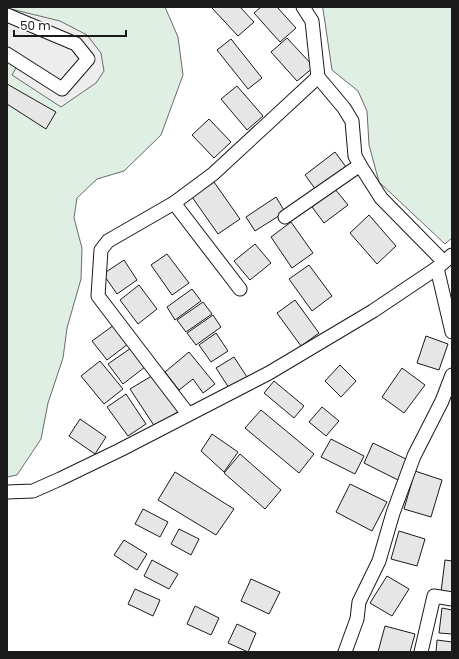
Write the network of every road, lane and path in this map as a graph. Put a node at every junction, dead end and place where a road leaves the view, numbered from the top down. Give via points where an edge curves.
1 (303, 7) edge
2 (7, 15) edge
3 (7, 54) edge
4 (318, 77) junction
5 (360, 166) junction
6 (174, 203) junction
7 (285, 217) dead end
8 (444, 261) edge
9 (240, 289) dead end
10 (452, 332) edge
11 (452, 375) edge
12 (188, 414) junction
13 (7, 492) edge
14 (452, 599) edge
15 (345, 652) edge
16 (421, 652) edge

1 - 4 street via 312,21
2 - 3 street via 76,44 88,59 62,90
4 - 5 street via 352,121 355,156
4 - 6 street via 213,174
5 - 7 street
5 - 8 street via 381,198
6 - 9 street
6 - 12 street via 108,241 101,250 98,296
8 - 10 street
8 - 12 street via 373,311 269,373
11 - 15 street via 414,456 379,561 359,602 357,619
12 - 13 street via 33,491
14 - 16 street via 434,596

